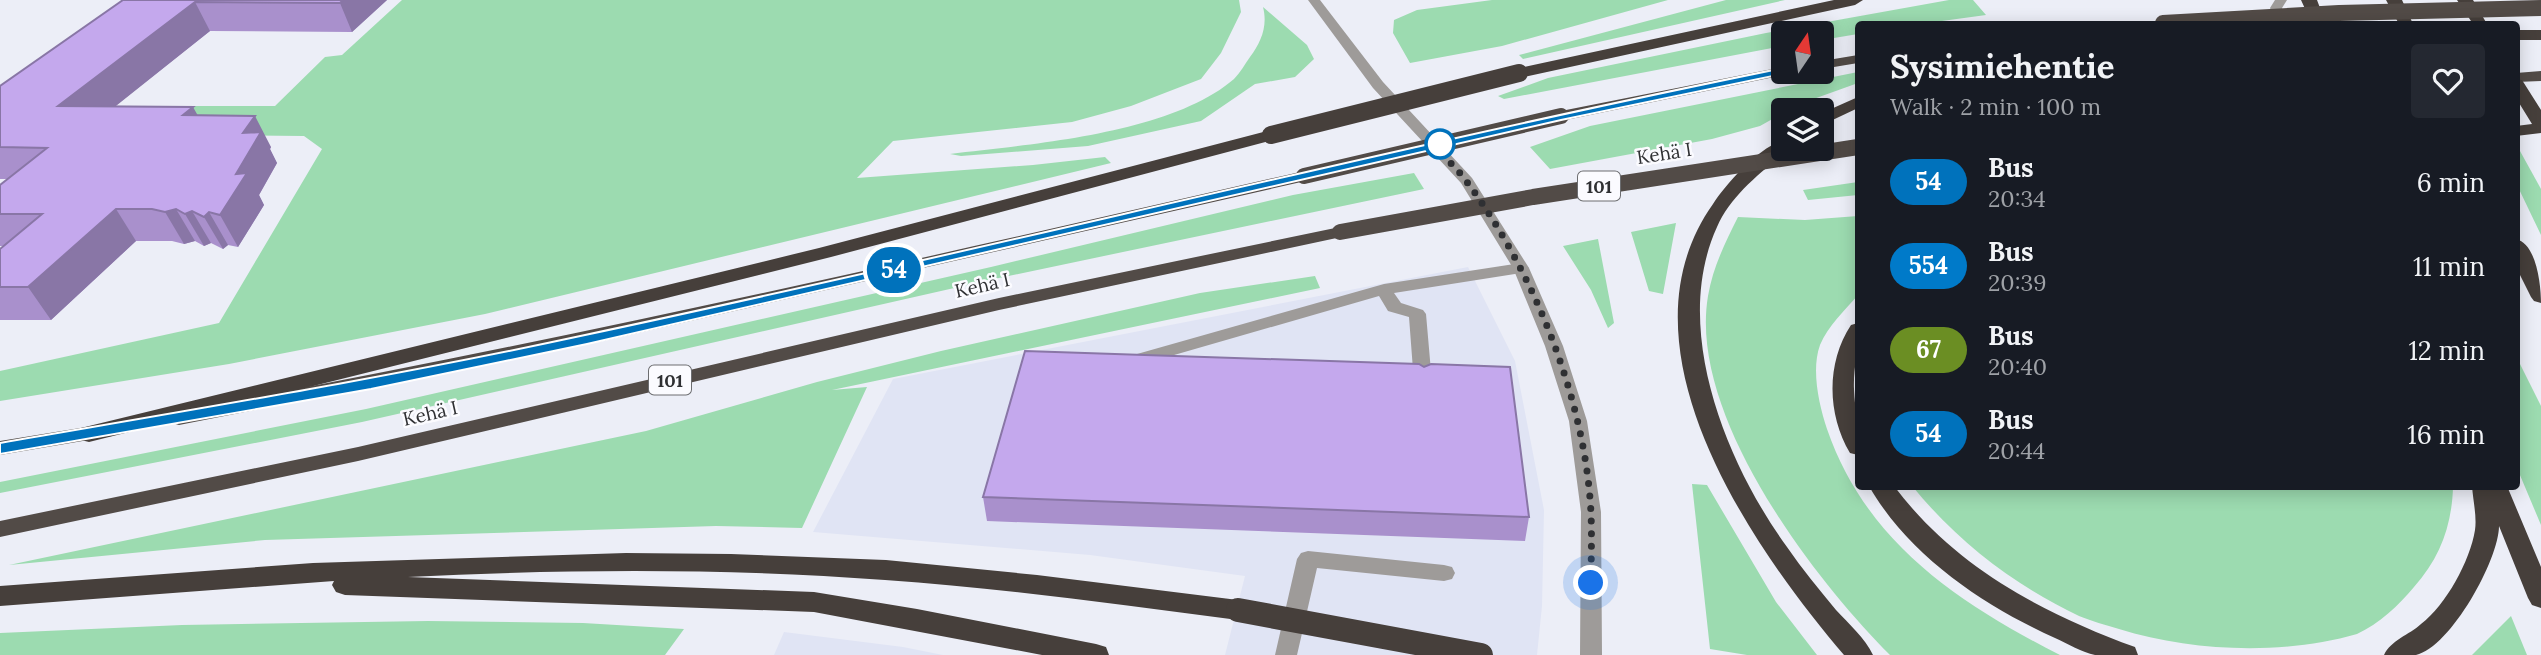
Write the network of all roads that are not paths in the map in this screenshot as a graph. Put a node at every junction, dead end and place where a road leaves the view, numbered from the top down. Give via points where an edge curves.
1 (1314, 0) edge
2 (1855, 0) edge
3 (2281, 0) edge
4 (2309, 0) edge
5 (2394, 0) edge
6 (2465, 0) edge
7 (2541, 8) edge
8 (2207, 21) edge
9 (2281, 21) edge
10 (2318, 21) edge
11 (2404, 21) edge
12 (2478, 21) edge
13 (2520, 35) edge
14 (2541, 35) edge
15 (1855, 60) edge
16 (1834, 63) edge
17 (1771, 73) edge
18 (2541, 76) edge
19 (2520, 78) edge
20 (2520, 91) edge
21 (1855, 104) edge
22 (1834, 114) edge
23 (2541, 126) edge
24 (2520, 130) edge
25 (1855, 147) edge
26 (1771, 155) edge
27 (2520, 253) edge
28 (1521, 268) junction
29 (1384, 289) junction
30 (2541, 297) edge
31 (1855, 336) edge
32 (1136, 360) edge
33 (1423, 383) edge
34 (89, 434) junction
35 (1855, 439) edge
36 (0, 448) edge
37 (1884, 490) edge
38 (2484, 490) edge
39 (2497, 490) edge
40 (0, 529) edge
41 (1444, 573) dead end
42 (203, 580) junction
43 (0, 596) edge
44 (2541, 598) edge
45 (1096, 655) edge
46 (1286, 655) edge
47 (1481, 655) edge
48 (1591, 655) edge
49 (1860, 655) edge
50 (2125, 655) edge
51 (2397, 655) edge

1 - 28 street via 1378,85 1467,181
2 - 34 highway, bridge via 1519,73 824,253
3 - 9 street via 2276,8
4 - 10 highway
5 - 11 highway
6 - 12 highway
7 - 8 highway, bridge
13 - 14 highway
15 - 16 highway
17 - 34 highway, Kehä I, bridge via 1561,116 587,340
18 - 19 highway
20 - 23 highway
21 - 22 highway
23 - 24 highway
25 - 40 highway, Kehä I / 101, bridge via 1340,232 986,307 358,454
26 - 49 highway via 1728,194 1706,228 1693,264 1691,348 1700,396 1718,446 1752,511 1800,584
27 - 30 highway
28 - 29 street
28 - 48 street via 1554,346 1578,421 1591,512
29 - 32 street
29 - 33 street via 1394,307 1417,314
31 - 35 highway via 1845,356 1842,383 1846,416
34 - 36 highway, Kehä I
37 - 50 highway via 1917,531 1965,572 2018,608 2084,641
38 - 51 highway via 2487,530 2473,572 2456,603 2432,631
39 - 44 highway
41 - 46 street via 1308,559
42 - 43 highway
42 - 45 highway via 814,602
42 - 47 highway, bridge via 534,562 834,567 939,574 1238,610

